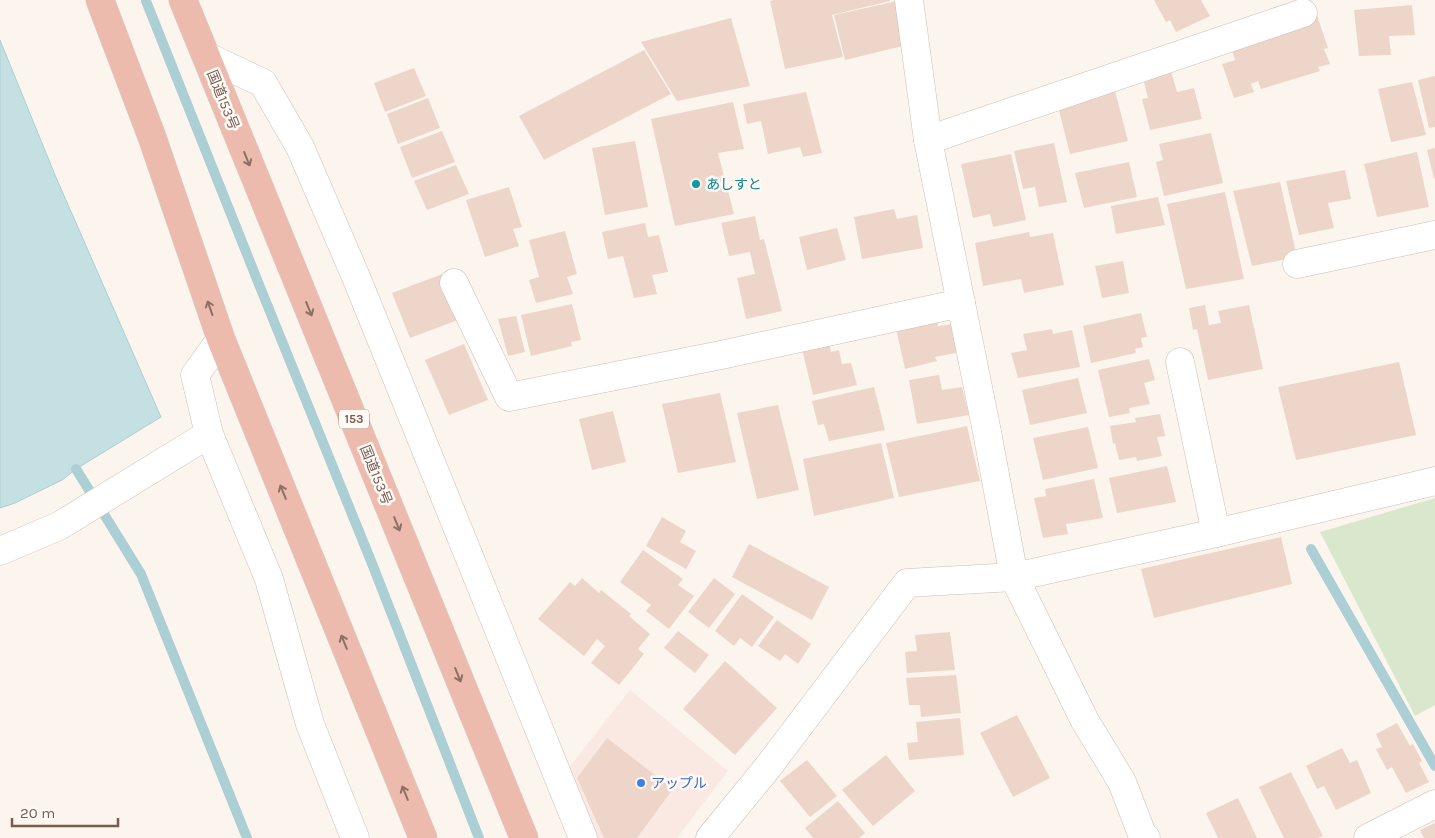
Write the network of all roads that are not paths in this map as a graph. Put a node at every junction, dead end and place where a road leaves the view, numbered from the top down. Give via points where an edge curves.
1 (100, 0) edge
2 (183, 0) edge
3 (908, 0) edge
4 (1303, 13) dead end
5 (206, 56) junction
6 (928, 140) junction
7 (1435, 235) edge
8 (1297, 264) dead end
9 (454, 283) dead end
10 (962, 303) junction
11 (221, 339) junction
12 (1180, 362) dead end
13 (209, 434) junction
14 (1435, 481) edge
15 (1216, 533) junction
16 (0, 551) edge
17 (1014, 577) junction
18 (1435, 804) edge
19 (355, 838) edge
20 (423, 838) edge
21 (524, 838) edge
22 (583, 838) edge
23 (710, 838) edge
24 (1146, 838) edge
25 (1368, 838) edge

11 -> 1 highway via 152,137
2 - 5 highway, 国道153号 / 153
3 - 6 street
4 - 6 street
5 -> 21 highway, 国道153号 / 153
5 - 22 street via 263,84 300,147 360,286
6 - 10 street
7 - 8 street
9 - 10 street via 509,396
10 - 17 street
11 - 13 street via 195,375
20 -> 11 highway
12 - 15 street
13 - 16 street via 59,526
13 - 19 street via 269,579 310,724
14 - 15 street
15 - 17 street
17 - 23 street via 907,583
17 - 24 street via 1085,720 1122,782
18 - 25 street

